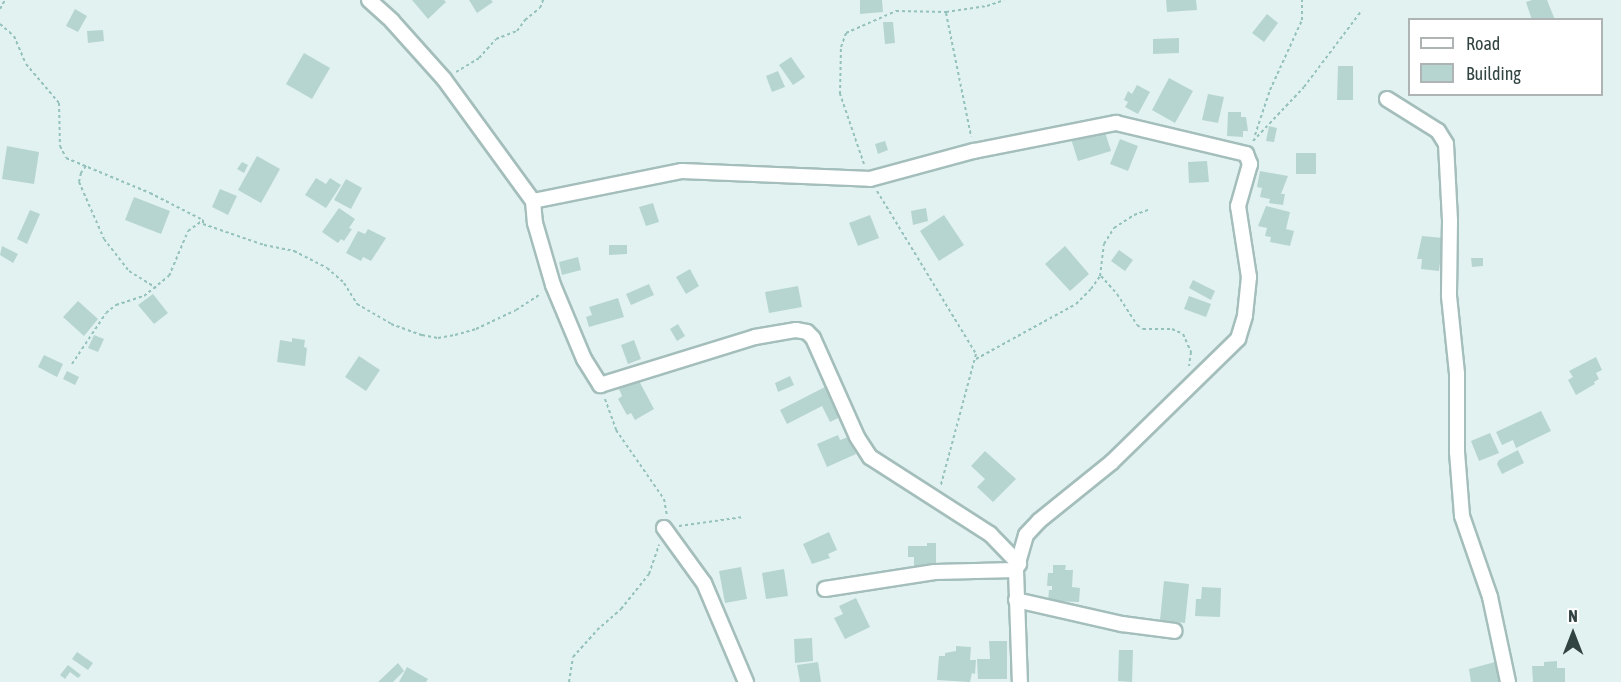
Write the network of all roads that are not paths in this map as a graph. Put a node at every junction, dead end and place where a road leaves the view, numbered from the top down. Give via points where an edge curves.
1 (369, 0) edge
2 (1387, 99) dead end
3 (533, 201) junction
4 (664, 528) road end
5 (1017, 567) junction
6 (825, 589) dead end
7 (1016, 600) junction
8 (1175, 632) dead end
9 (746, 682) edge
10 (1020, 682) edge
11 (1508, 682) edge

1 - 3 street via 444,79
2 - 11 street via 1438,131 1446,144 1449,296 1457,374 1462,516 1490,597
3 - 5 street via 535,224 553,285 584,359 600,385 755,337 796,330 807,332 863,450 879,466 990,534
3 - 5 street via 682,171 870,179 974,151 1121,123 1246,154 1250,164 1238,206 1249,278 1238,339 1112,462 1032,528 1023,542
4 - 9 street via 704,583
5 - 6 street via 935,572
5 - 7 street
7 - 8 street
7 - 10 street

